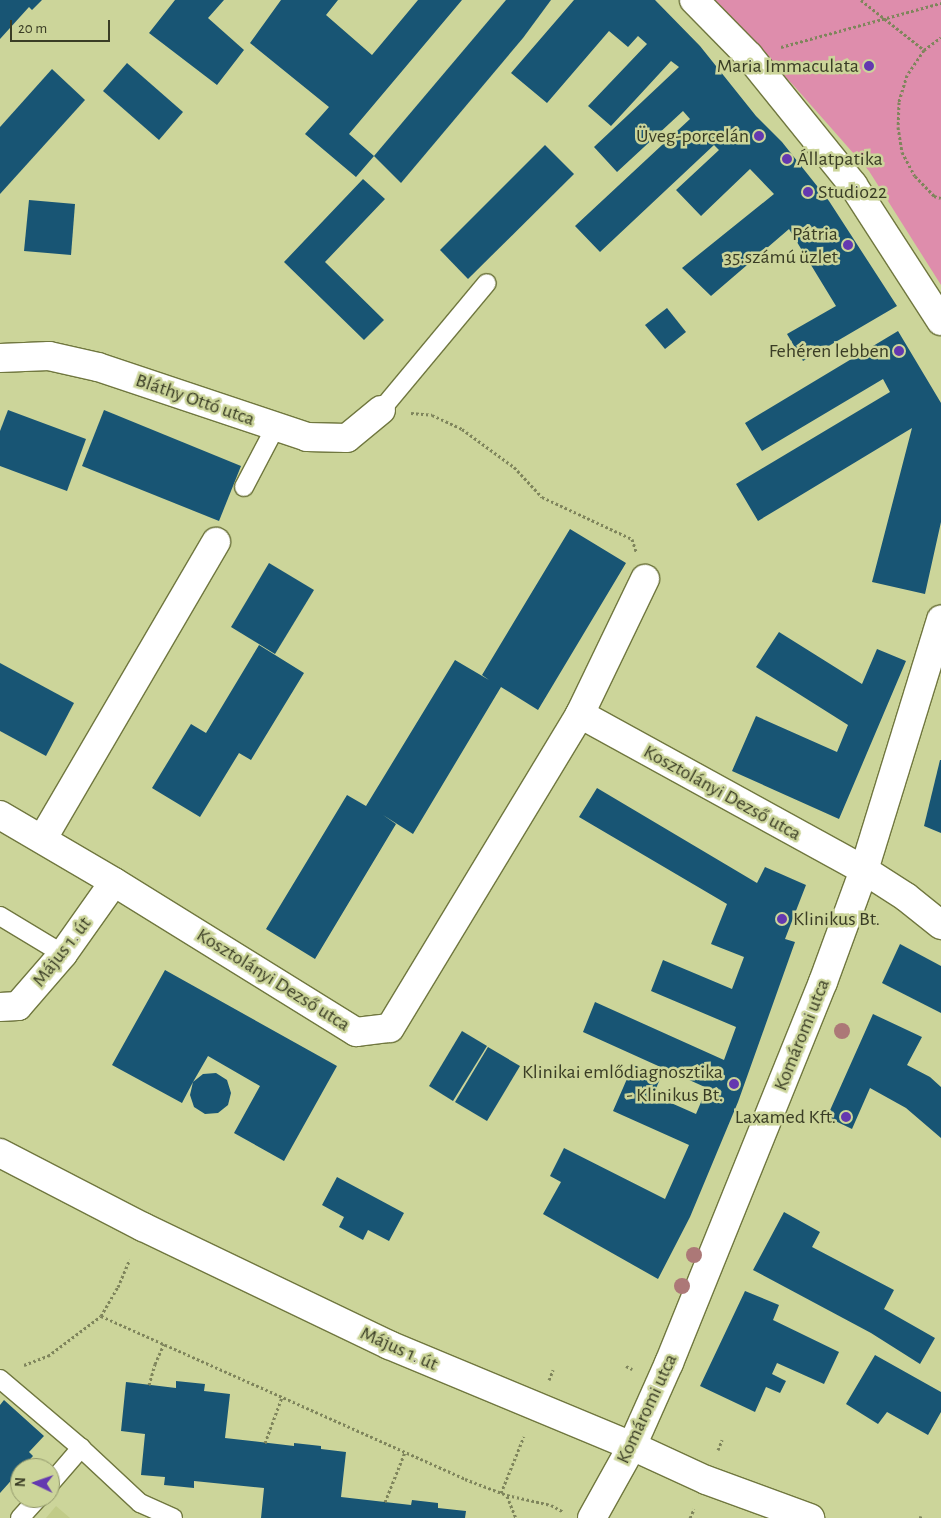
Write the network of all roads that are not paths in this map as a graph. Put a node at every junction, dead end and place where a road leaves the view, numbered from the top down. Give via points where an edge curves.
1 (694, 0) edge
2 (487, 283) dead end
3 (941, 321) edge
4 (0, 358) edge
5 (381, 410) joint
6 (275, 428) junction
7 (244, 487) dead end
8 (216, 542) dead end
9 (645, 579) road end
10 (941, 620) edge
11 (580, 714) junction
12 (0, 815) edge
13 (43, 838) junction
14 (864, 870) junction
15 (114, 882) junction
16 (0, 916) edge
17 (941, 925) edge
18 (63, 954) junction
19 (0, 1007) edge
20 (0, 1153) edge
21 (0, 1379) edge
22 (632, 1446) junction
23 (81, 1448) junction
24 (60, 1472) edge
25 (29, 1508) edge
26 (579, 1516) edge
27 (20, 1518) edge
28 (173, 1518) edge
29 (810, 1518) edge

1 - 3 street via 748,56 853,185
2 - 5 lane
4 - 6 street, Bláthy Ottó utca via 49,356 98,367
5 - 6 street, Bláthy Ottó utca via 346,438 307,437
6 - 7 lane
8 - 13 street
9 - 11 street, Kosztolányi Dezső utca
10 - 14 street, Komáromi utca
11 - 14 street, Kosztolányi Dezső utca
11 - 15 street, Kosztolányi Dezső utca via 390,1028 356,1032
12 - 13 street, Kosztolányi Dezső utca
13 - 15 street, Kosztolányi Dezső utca
14 - 17 street, Kosztolányi Dezső utca
14 - 22 street, Komáromi utca via 816,1000 673,1354
15 - 18 street, Május 1. út
16 - 18 lane
18 - 19 street, Május 1. út via 18,1006
20 - 22 street, Május 1. út via 143,1227 389,1345
21 - 23 lane
22 - 26 street, Komáromi utca
22 - 29 street, Május 1. út via 706,1480
23 - 24 lane
23 - 28 lane via 140,1503
25 - 27 lane

